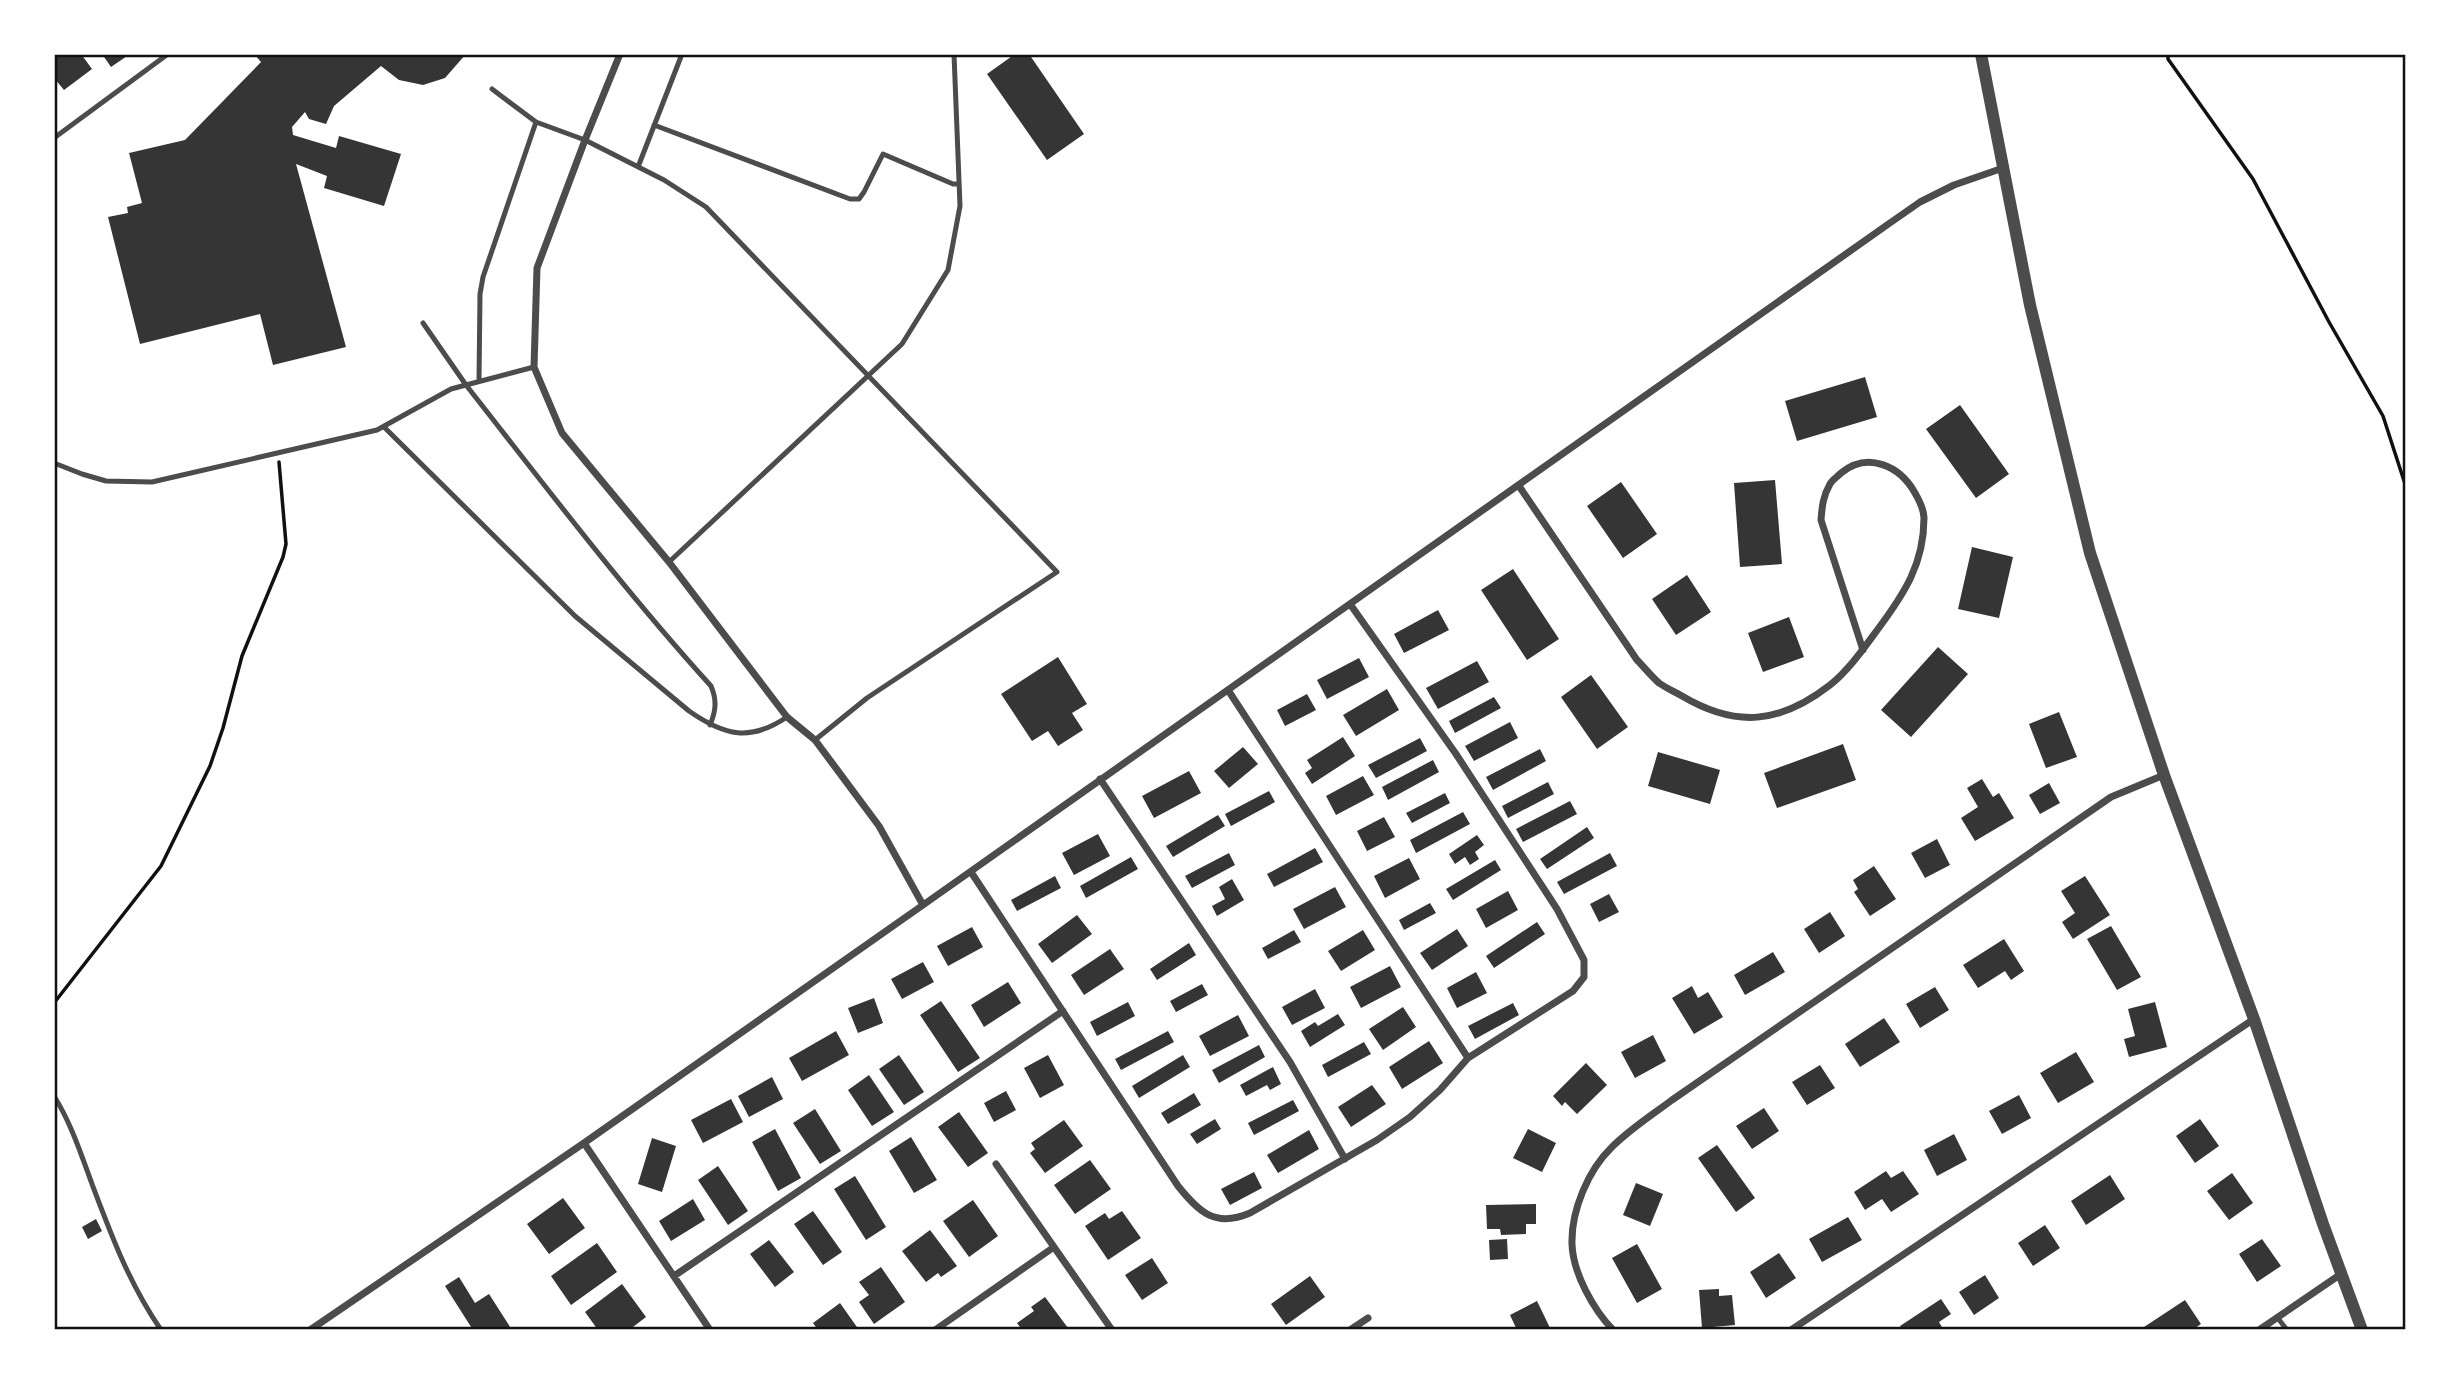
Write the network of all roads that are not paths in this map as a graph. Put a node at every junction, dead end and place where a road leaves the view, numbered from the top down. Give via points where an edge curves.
1 (168, 54) edge
2 (620, 54) edge
3 (682, 54) edge
4 (954, 54) edge
5 (1981, 54) edge
6 (492, 89) dead end
7 (536, 122) junction
8 (654, 125) junction
9 (54, 138) edge
10 (585, 140) junction
11 (638, 167) junction
12 (2003, 168) junction
13 (959, 184) junction
14 (423, 323) dead end
15 (534, 367) junction
16 (870, 375) junction
17 (479, 381) junction
18 (466, 385) junction
19 (384, 427) junction
20 (54, 463) edge
21 (1519, 486) junction
22 (669, 562) junction
23 (1350, 604) junction
24 (1863, 650) junction
25 (1228, 690) junction
26 (788, 717) junction
27 (710, 725) junction
28 (815, 740) junction
29 (2164, 775) junction
30 (1100, 779) junction
31 (971, 872) junction
32 (923, 905) junction
33 (1063, 1011) junction
34 (2254, 1019) junction
35 (1468, 1058) junction
36 (54, 1096) edge
37 (584, 1143) junction
38 (1345, 1159) junction
39 (996, 1164) dead end
40 (1054, 1247) junction
41 (2341, 1274) junction
42 (674, 1276) junction
43 (2277, 1317) junction
44 (1368, 1318) dead end
45 (320, 1327) edge
46 (161, 1330) edge
47 (310, 1330) edge
48 (710, 1330) edge
49 (935, 1330) edge
50 (1112, 1330) edge
51 (1350, 1330) edge
52 (1613, 1330) edge
53 (1791, 1330) edge
54 (2259, 1330) edge
55 (2287, 1330) edge
56 (2362, 1330) edge

1 - 9 lane
2 - 10 street
3 - 8 lane
4 - 13 lane
5 - 12 street
6 - 7 lane
7 - 10 lane
7 - 17 lane via 483,277
8 - 11 lane
8 - 13 lane via 850,199 864,192 883,154
10 - 11 lane
10 - 15 street via 537,268
11 - 16 lane via 706,207
12 - 21 street via 1920,202
12 - 29 street via 2029,305 2090,553
13 - 16 lane via 960,206 948,270 902,344
14 - 18 lane
15 - 17 lane
15 - 22 street via 562,433
16 - 22 lane
16 - 28 lane via 1057,572 867,698
17 - 18 lane
18 - 19 lane
18 - 27 lane via 584,538 711,687 716,697
19 - 20 lane via 172,478 132,483 106,481
19 - 27 lane via 575,615
21 - 23 street
21 - 24 street via 1637,660 1660,684 1705,710 1762,717 1791,710 1831,684
22 - 26 street
23 - 25 street
23 - 35 street via 1456,754 1557,909 1584,960 1580,985
24 - 24 street via 1917,568 1924,516 1907,478 1889,466 1868,462 1847,468 1831,482 1821,520
25 - 30 street
25 - 35 street
26 - 27 lane via 749,735
26 - 28 street
28 - 32 street via 878,826
29 - 34 street
29 - 52 street via 2111,797 1683,1092 1612,1147 1583,1192 1574,1218 1572,1246 1584,1290
30 - 31 street
30 - 38 street via 1290,1062
31 - 32 street
31 - 33 street
32 - 37 street
33 - 38 street via 1178,1186 1210,1216 1237,1219
33 - 42 street
34 - 41 street
34 - 53 street
35 - 38 street via 1410,1116
36 - 46 lane via 66,1115 138,1296
37 - 42 street
37 - 45 street
39 - 40 street
40 - 49 street
40 - 50 street
41 - 43 street
41 - 56 street
42 - 48 street
43 - 54 street
43 - 55 lane
44 - 51 street
45 - 47 street

